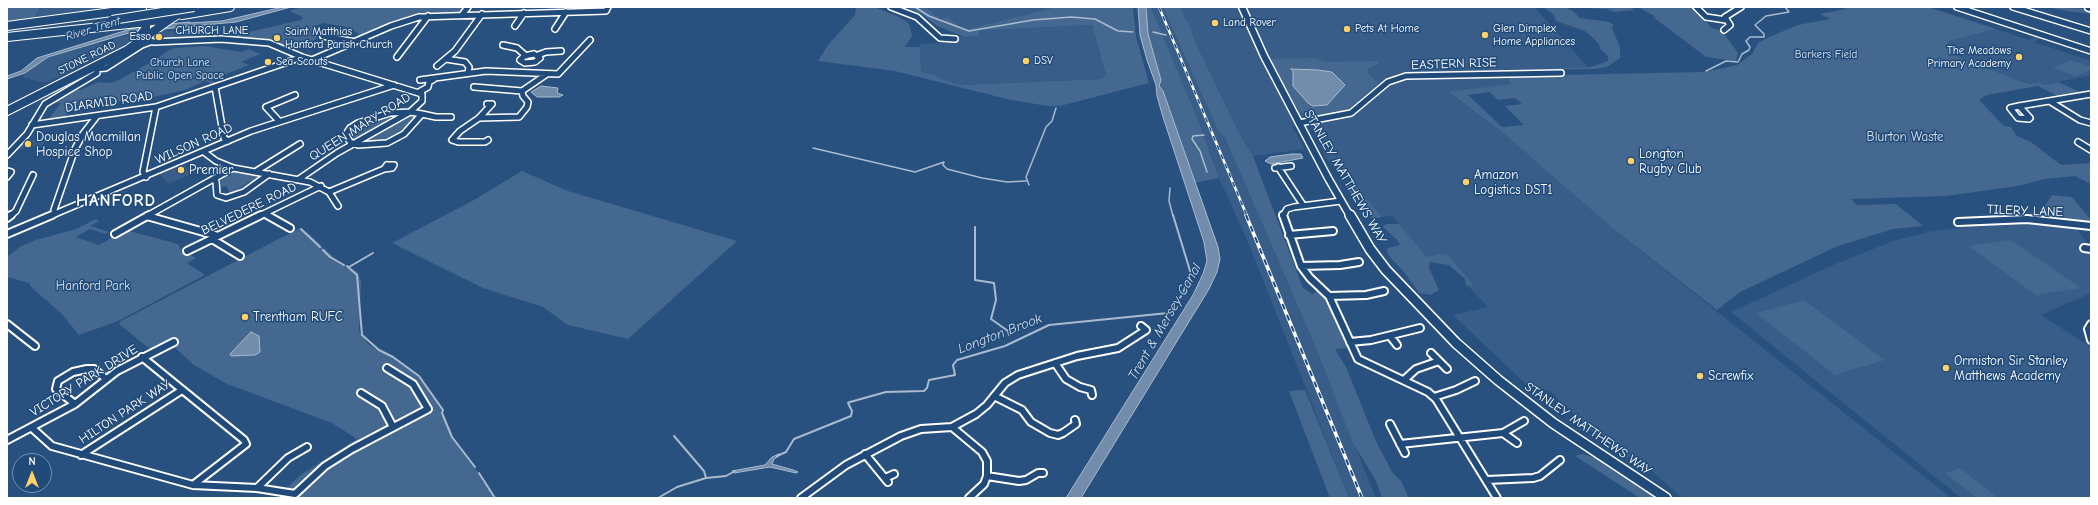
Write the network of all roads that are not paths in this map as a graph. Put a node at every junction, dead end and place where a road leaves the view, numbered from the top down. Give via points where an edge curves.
1 (142, 7) edge
2 (180, 7) edge
3 (190, 7) edge
4 (194, 7) edge
5 (230, 7) edge
6 (468, 7) edge
7 (891, 7) edge
8 (1242, 7) edge
9 (1696, 7) edge
10 (1741, 7) edge
11 (1957, 7) edge
12 (2013, 7) edge
13 (607, 10) edge
14 (566, 12) junction
15 (524, 13) junction
16 (482, 14) junction
17 (462, 15) junction
18 (428, 16) junction
19 (174, 17) junction
20 (113, 19) junction
21 (1726, 20) junction
22 (7, 26) edge
23 (143, 26) junction
24 (515, 26) dead end
25 (555, 29) dead end
26 (1724, 30) dead end
27 (2091, 31) edge
28 (7, 32) edge
29 (323, 36) dead end
30 (7, 37) edge
31 (955, 39) dead end
32 (143, 40) junction
33 (590, 40) dead end
34 (151, 42) junction
35 (355, 42) junction
36 (503, 46) dead end
37 (561, 51) dead end
38 (2091, 51) edge
39 (538, 55) junction
40 (526, 56) junction
41 (397, 57) dead end
42 (299, 58) junction
43 (446, 59) junction
44 (312, 60) junction
45 (528, 63) junction
46 (436, 64) dead end
47 (92, 68) junction
48 (523, 72) junction
49 (468, 73) junction
50 (1561, 73) dead end
51 (547, 74) junction
52 (439, 77) junction
53 (420, 80) dead end
54 (394, 85) junction
55 (479, 86) dead end
56 (215, 87) junction
57 (522, 91) junction
58 (420, 92) junction
59 (296, 94) dead end
60 (2091, 94) edge
61 (2051, 102) junction
62 (492, 104) dead end
63 (2019, 106) dead end
64 (7, 107) edge
65 (156, 107) junction
66 (7, 111) edge
67 (410, 112) junction
68 (422, 114) junction
69 (97, 116) junction
70 (451, 117) dead end
71 (480, 118) junction
72 (278, 120) junction
73 (1297, 120) junction
74 (2091, 123) edge
75 (32, 125) junction
76 (228, 141) junction
77 (486, 142) dead end
78 (2078, 142) dead end
79 (300, 144) dead end
80 (354, 144) junction
81 (2091, 150) edge
82 (204, 152) junction
83 (7, 155) edge
84 (1291, 166) dead end
85 (233, 168) junction
86 (384, 169) dead end
87 (7, 171) edge
88 (255, 172) junction
89 (269, 174) junction
90 (33, 175) dead end
91 (146, 176) junction
92 (7, 178) edge
93 (299, 179) junction
94 (213, 180) junction
95 (321, 186) junction
96 (329, 192) junction
97 (1341, 201) junction
98 (1303, 205) junction
99 (338, 206) dead end
100 (55, 214) junction
101 (265, 214) junction
102 (147, 216) junction
103 (7, 218) edge
104 (1958, 222) dead end
105 (2091, 226) edge
106 (291, 228) dead end
107 (1333, 231) dead end
108 (7, 234) edge
109 (115, 234) dead end
110 (1289, 235) junction
111 (215, 238) junction
112 (187, 251) dead end
113 (240, 256) dead end
114 (1359, 262) dead end
115 (1301, 266) junction
116 (1362, 288) dead end
117 (1384, 291) dead end
118 (1365, 295) junction
119 (1329, 296) junction
120 (7, 324) edge
121 (2091, 324) edge
122 (1420, 328) dead end
123 (1146, 330) dead end
124 (1390, 336) junction
125 (2084, 338) dead end
126 (2091, 340) edge
127 (174, 342) dead end
128 (1350, 342) junction
129 (1397, 345) dead end
130 (35, 346) dead end
131 (1431, 353) dead end
132 (142, 357) junction
133 (1439, 361) junction
134 (1056, 363) junction
135 (387, 368) dead end
136 (1447, 369) dead end
137 (106, 379) junction
138 (1404, 380) junction
139 (1475, 382) dead end
140 (182, 390) junction
141 (1093, 390) dead end
142 (361, 393) dead end
143 (994, 396) junction
144 (1434, 397) junction
145 (74, 404) junction
146 (1524, 421) dead end
147 (1077, 423) dead end
148 (393, 427) junction
149 (952, 427) junction
150 (32, 428) junction
151 (1394, 428) dead end
152 (1503, 433) junction
153 (1461, 438) junction
154 (7, 440) edge
155 (1517, 443) dead end
156 (1400, 444) junction
157 (307, 447) dead end
158 (1404, 453) dead end
159 (865, 454) junction
160 (81, 455) junction
161 (1560, 460) dead end
162 (1039, 472) dead end
163 (894, 474) dead end
164 (987, 476) junction
165 (1487, 480) junction
166 (193, 485) junction
167 (256, 488) junction
168 (801, 498) edge
169 (969, 498) edge
170 (1498, 498) edge
171 (1666, 498) edge

1 - 22 highway
1 - 23 highway via 130,17 132,21
2 - 20 highway, bridge
3 - 19 highway, STONE ROAD
4 - 20 highway, bridge
5 - 19 highway
6 - 17 street
7 - 31 street via 917,17 940,38
8 - 73 main road, STANLEY MATTHEWS WAY
9 - 21 street via 1706,17
10 - 21 street via 1727,16
11 - 38 street
12 - 27 street
13 - 14 street
14 - 15 street
14 - 25 street
15 - 16 street
15 - 24 street
16 - 17 street
16 - 43 street via 467,36
17 - 18 street
18 - 35 street via 400,22
18 - 41 street
19 - 23 highway
19 - 32 highway, STONE ROAD via 157,27
20 - 28 highway
21 - 26 street via 1730,26
23 - 30 highway
23 - 47 highway, STONE ROAD via 127,46
29 - 35 street
32 - 34 street, CHURCH LANE
32 - 47 highway, STONE ROAD
33 - 51 street via 558,74
34 - 42 street, CHURCH LANE via 214,39 262,41
34 - 47 street via 108,67
35 - 44 street
36 - 40 street via 517,48
37 - 39 street
39 - 40 street
39 - 45 street via 539,59
40 - 45 street via 520,60
42 - 44 street, CHURCH LANE
42 - 56 street, DIARMID ROAD
43 - 46 street
43 - 49 street via 465,62 469,67
44 - 54 street, CHURCH LANE
45 - 48 street
47 - 64 highway, STONE ROAD
47 - 66 highway, STONE ROAD
47 - 75 street via 97,73 45,104
48 - 49 street
48 - 51 street
49 - 52 street
50 - 73 street, EASTERN RISE via 1406,76 1388,82 1351,112 1336,117
51 - 57 street
52 - 53 street
52 - 58 street via 431,80 428,87
54 - 58 street, QUEEN MARY ROAD
54 - 72 street, WILSON ROAD
55 - 57 street
56 - 65 street, DIARMID ROAD
56 - 76 street via 224,138
57 - 71 street via 528,102 519,117
58 - 67 street, QUEEN MARY ROAD via 423,96 422,101
59 - 72 street via 266,107
60 - 61 street
61 - 63 street
61 - 74 street via 2080,120
62 - 71 street
65 - 69 street, DIARMID ROAD
65 - 91 street via 143,172
67 - 68 street
67 - 80 street, QUEEN MARY ROAD
67 - 80 street via 390,113 358,123 346,134
68 - 70 street
68 - 80 street via 394,141 381,144
69 - 75 street, DIARMID ROAD
69 - 100 street via 75,149 54,210
71 - 77 street via 460,131 452,140
72 - 76 street, WILSON ROAD
73 - 97 main road, STANLEY MATTHEWS WAY
75 - 83 street
76 - 82 street, WILSON ROAD
78 - 81 street
79 - 88 street
80 - 93 street, QUEEN MARY ROAD
82 - 85 street via 216,161
82 - 91 street, WILSON ROAD
84 - 98 street via 1276,167
85 - 88 street
85 - 94 street
86 - 96 street
87 - 92 street via 10,172
88 - 89 street
89 - 93 street
89 - 94 street via 244,192 226,198 217,195 216,181
90 - 103 street via 16,211
91 - 100 street, WILSON ROAD
93 - 95 street
94 - 102 street
95 - 96 street
95 - 101 street, BELVEDERE ROAD
96 - 99 street
97 - 98 street
97 - 171 main road, STANLEY MATTHEWS WAY via 1383,267 1456,343 1553,423
98 - 110 street via 1284,212
100 - 108 street, WILSON ROAD
101 - 106 street
101 - 111 street, BELVEDERE ROAD
102 - 109 street
102 - 111 street via 212,233
104 - 105 street, TILERY LANE via 2038,219
107 - 110 street
110 - 115 street
111 - 112 street, BELVEDERE ROAD
111 - 113 street
114 - 115 street
115 - 119 street
116 - 118 street
117 - 118 street
118 - 119 street
119 - 128 street
120 - 130 street
121 - 126 street via 2088,329
122 - 124 street
123 - 134 street via 1118,348 1084,354
124 - 128 street
124 - 129 street
125 - 126 street
127 - 132 street, VICTORY PARK DRIVE
128 - 138 street via 1358,359
131 - 133 street
132 - 137 street, VICTORY PARK DRIVE
132 - 140 street
133 - 136 street
133 - 138 street via 1416,369
134 - 141 street via 1066,379
134 - 143 street via 1018,375 1005,383
135 - 148 street via 413,384 428,409
137 - 145 street, VICTORY PARK DRIVE
137 - 145 street via 94,369 86,369 58,380 56,389
138 - 144 street
139 - 144 street
140 - 160 street, HILTON PARK WAY
140 - 166 street via 246,444
142 - 148 street via 382,406
143 - 147 street via 1022,410 1031,422 1042,430 1059,437
143 - 149 street via 976,414
144 - 153 street
145 - 150 street, VICTORY PARK DRIVE
146 - 152 street
148 - 167 street via 325,466 295,494
149 - 159 street via 921,429
149 - 164 street via 982,452 986,461
150 - 154 street, VICTORY PARK DRIVE
150 - 160 street via 52,446
151 - 156 street
152 - 153 street
152 - 155 street
153 - 156 street
153 - 165 street
156 - 158 street
157 - 167 street via 288,458
159 - 163 street via 887,480
159 - 168 street
160 - 166 street
161 - 165 street via 1540,476 1533,478
162 - 164 street via 1019,481
164 - 169 street
165 - 170 street
166 - 167 street

